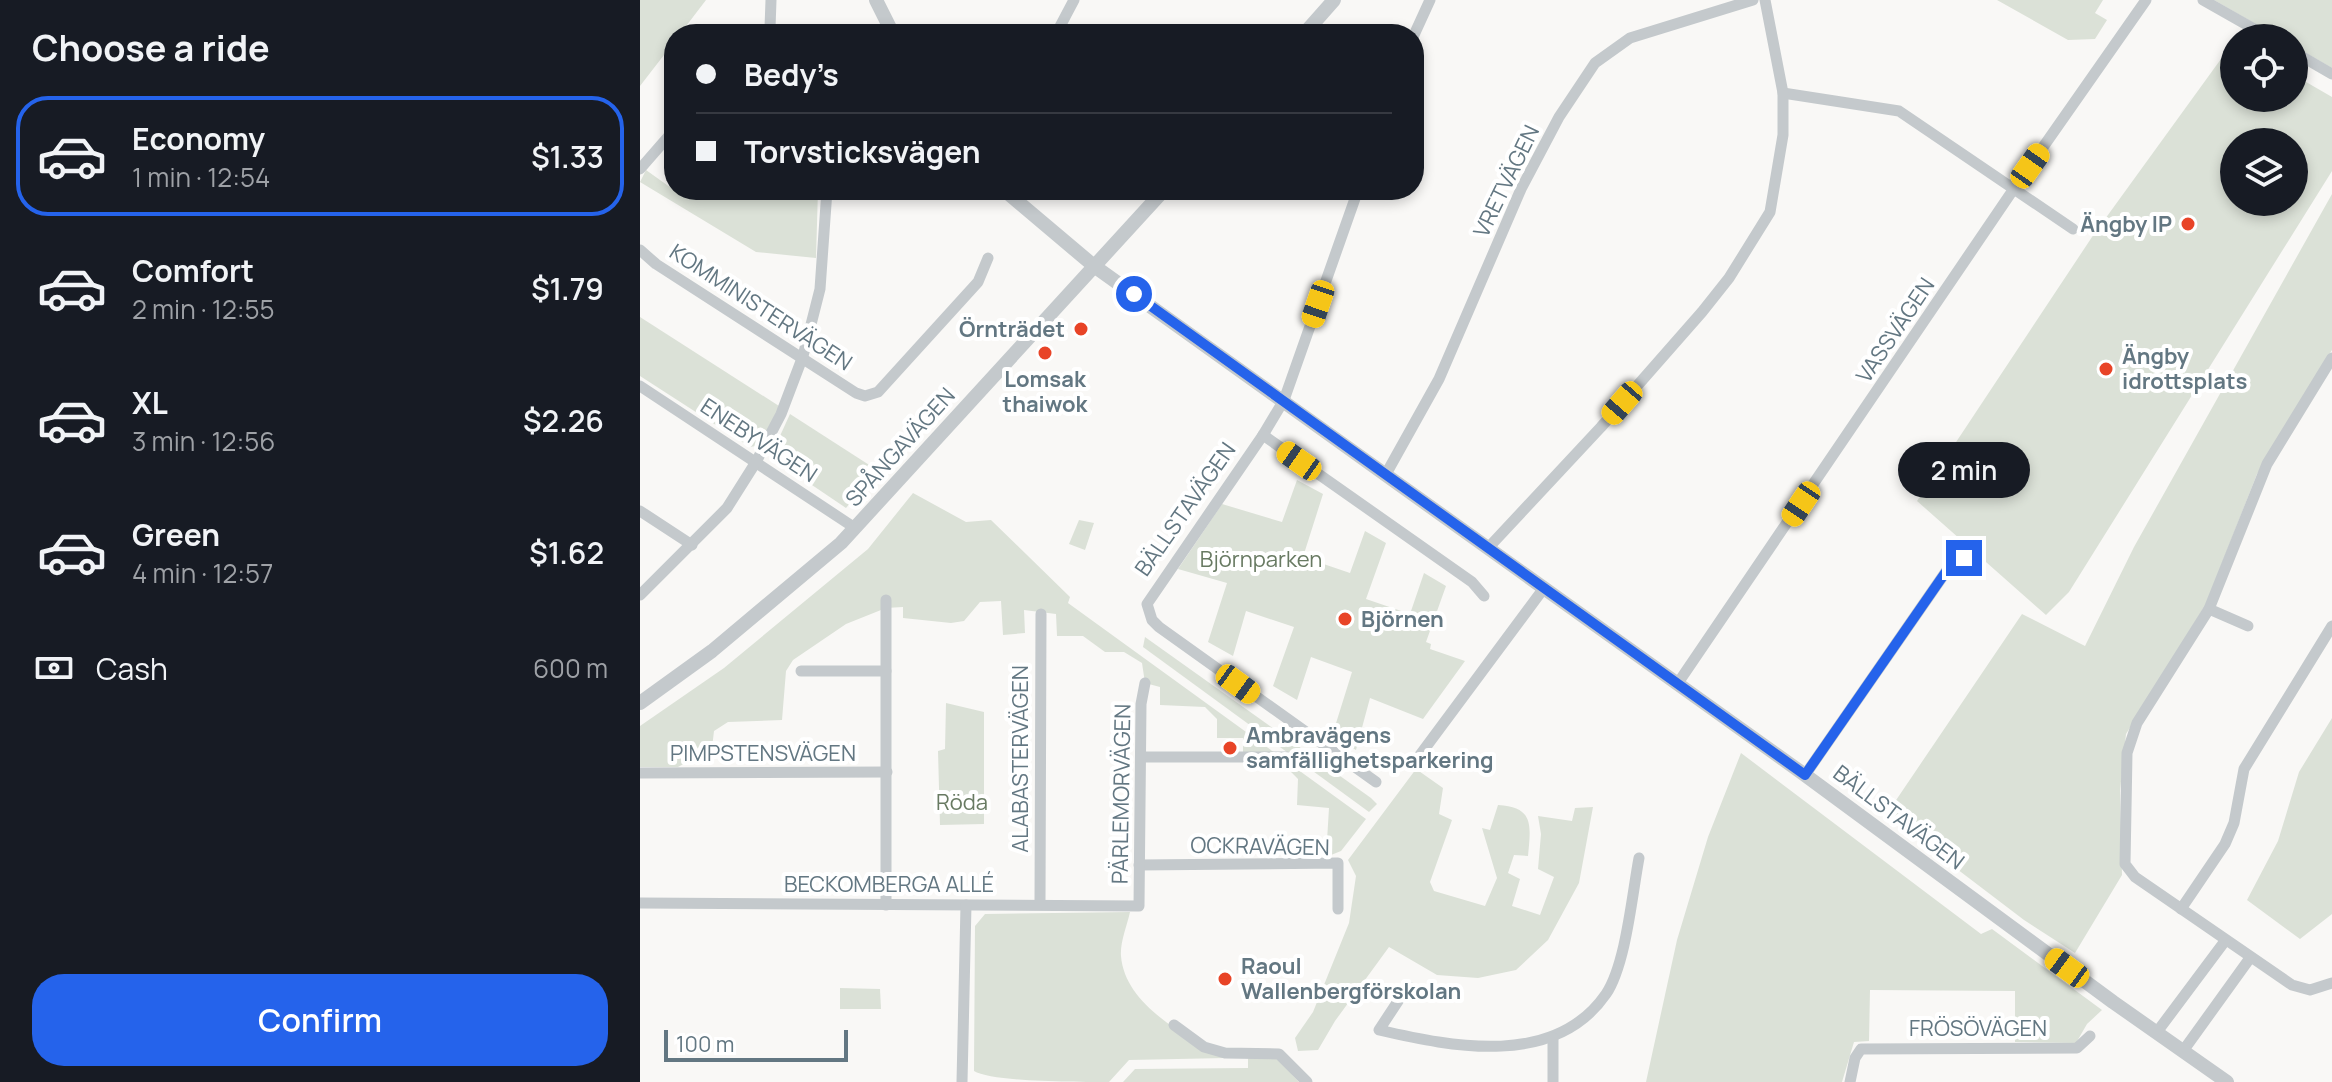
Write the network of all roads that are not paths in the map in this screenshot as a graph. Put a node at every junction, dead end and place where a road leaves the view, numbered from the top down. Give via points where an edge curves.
1 (771, 0) edge
2 (876, 0) edge
3 (1074, 0) edge
4 (1334, 0) edge
5 (1430, 0) edge
6 (1753, 0) edge
7 (1765, 0) edge
8 (2146, 0) edge
9 (2203, 0) edge
10 (770, 24) edge
11 (888, 24) edge
12 (1061, 24) edge
13 (1313, 24) edge
14 (1419, 24) edge
15 (2245, 24) edge
16 (2308, 60) edge
17 (2332, 74) edge
18 (1783, 93) junction
19 (664, 141) edge
20 (640, 169) edge
21 (2013, 190) junction
22 (826, 200) edge
23 (1016, 200) edge
24 (1155, 200) edge
25 (1354, 200) edge
26 (2073, 229) dead end
27 (640, 250) edge
28 (988, 258) dead end
29 (1094, 266) junction
30 (803, 356) junction
31 (2332, 358) edge
32 (640, 386) edge
33 (1284, 400) junction
34 (1263, 435) junction
35 (756, 462) junction
36 (1386, 474) junction
37 (640, 511) edge
38 (855, 528) junction
39 (692, 545) junction
40 (1489, 547) junction
41 (1964, 558) dead end
42 (1544, 588) junction
43 (640, 595) edge
44 (1484, 596) dead end
45 (886, 600) dead end
46 (2209, 609) junction
47 (1041, 614) dead end
48 (2248, 626) dead end
49 (2332, 626) edge
50 (801, 671) dead end
51 (886, 671) junction
52 (1145, 683) dead end
53 (1678, 683) junction
54 (640, 703) edge
55 (1420, 755) dead end
56 (1142, 757) junction
57 (1287, 757) dead end
58 (887, 772) junction
59 (640, 773) edge
60 (1805, 775) junction
61 (1376, 782) dead end
62 (1639, 858) dead end
63 (1139, 865) junction
64 (640, 903) edge
65 (1040, 904) junction
66 (886, 905) junction
67 (966, 905) junction
68 (1139, 906) joint
69 (1338, 909) dead end
70 (2181, 909) junction
71 (2225, 941) junction
72 (2250, 958) junction
73 (2332, 983) edge
74 (1408, 986) dead end
75 (1174, 1025) dead end
76 (2157, 1032) junction
77 (2090, 1036) dead end
78 (1553, 1038) junction
79 (2183, 1051) junction
80 (962, 1082) edge
81 (1307, 1082) edge
82 (1553, 1082) edge
83 (1850, 1082) edge
84 (2227, 1082) edge

1 - 10 street
2 - 11 street
3 - 12 street
4 - 13 street
5 - 14 street
6 - 36 street, VRETVÄGEN via 1630,38 1595,63 1521,189 1439,379
7 - 18 street
8 - 21 street, VASSVÄGEN
9 - 15 street
16 - 17 street
18 - 21 street via 1899,111
18 - 40 street via 1783,135 1770,212 1729,278
19 - 20 street
21 - 26 street
21 - 53 street, VASSVÄGEN
22 - 30 street via 820,289
23 - 29 street, BÄLLSTAVÄGEN
24 - 29 street, SPÅNGAVÄGEN
25 - 33 street
27 - 30 street, KOMMINISTERVÄGEN
28 - 30 street, KOMMINISTERVÄGEN via 978,282 878,392 856,393
29 - 33 street, BÄLLSTAVÄGEN
29 - 38 street, SPÅNGAVÄGEN
30 - 35 street
31 - 46 street via 2267,464
32 - 35 street, ENEBYVÄGEN
33 - 34 street, BÄLLSTAVÄGEN
33 - 36 street, BÄLLSTAVÄGEN
34 - 44 street, BÄLLSTAVÄGEN via 1472,582
34 - 61 street, BÄLLSTAVÄGEN via 1147,604 1152,620
35 - 38 street, ENEBYVÄGEN
35 - 39 street via 727,508
36 - 40 street, BÄLLSTAVÄGEN
37 - 39 street
38 - 54 street, SPÅNGAVÄGEN via 712,651
39 - 43 street
40 - 42 street, BÄLLSTAVÄGEN
41 - 60 street via 1952,563
42 - 53 street, BÄLLSTAVÄGEN
42 - 55 street
45 - 51 street
46 - 48 street
46 - 70 street via 2137,723 2127,753 2125,864
47 - 65 street, ALABASTERVÄGEN
49 - 70 street via 2244,769 2225,844
50 - 51 street
51 - 58 street
52 - 56 street, PÄRLEMORVÄGEN
53 - 60 street, BÄLLSTAVÄGEN
56 - 57 street
56 - 63 street, PÄRLEMORVÄGEN
58 - 59 street, PIMPSTENSVÄGEN
58 - 66 street
60 - 76 street, BÄLLSTAVÄGEN
62 - 78 street via 1621,958 1606,993 1582,1019
63 - 68 street, PÄRLEMORVÄGEN
63 - 69 street, OCKRAVÄGEN via 1338,863
64 - 66 street, BECKOMBERGA ALLÉ
65 - 67 street, BECKOMBERGA ALLÉ
65 - 68 street, BECKOMBERGA ALLÉ
66 - 67 street, BECKOMBERGA ALLÉ
67 - 80 street
70 - 71 street
71 - 72 street
71 - 76 street
72 - 73 street via 2292,985 2310,990
72 - 79 street
74 - 78 street via 1379,1030 1484,1046
75 - 81 street via 1204,1047 1225,1053 1279,1054
76 - 79 street, BÄLLSTAVÄGEN
77 - 83 street, FRÖSÖVÄGEN via 2077,1048 1861,1049
78 - 82 street
79 - 84 street, BÄLLSTAVÄGEN

